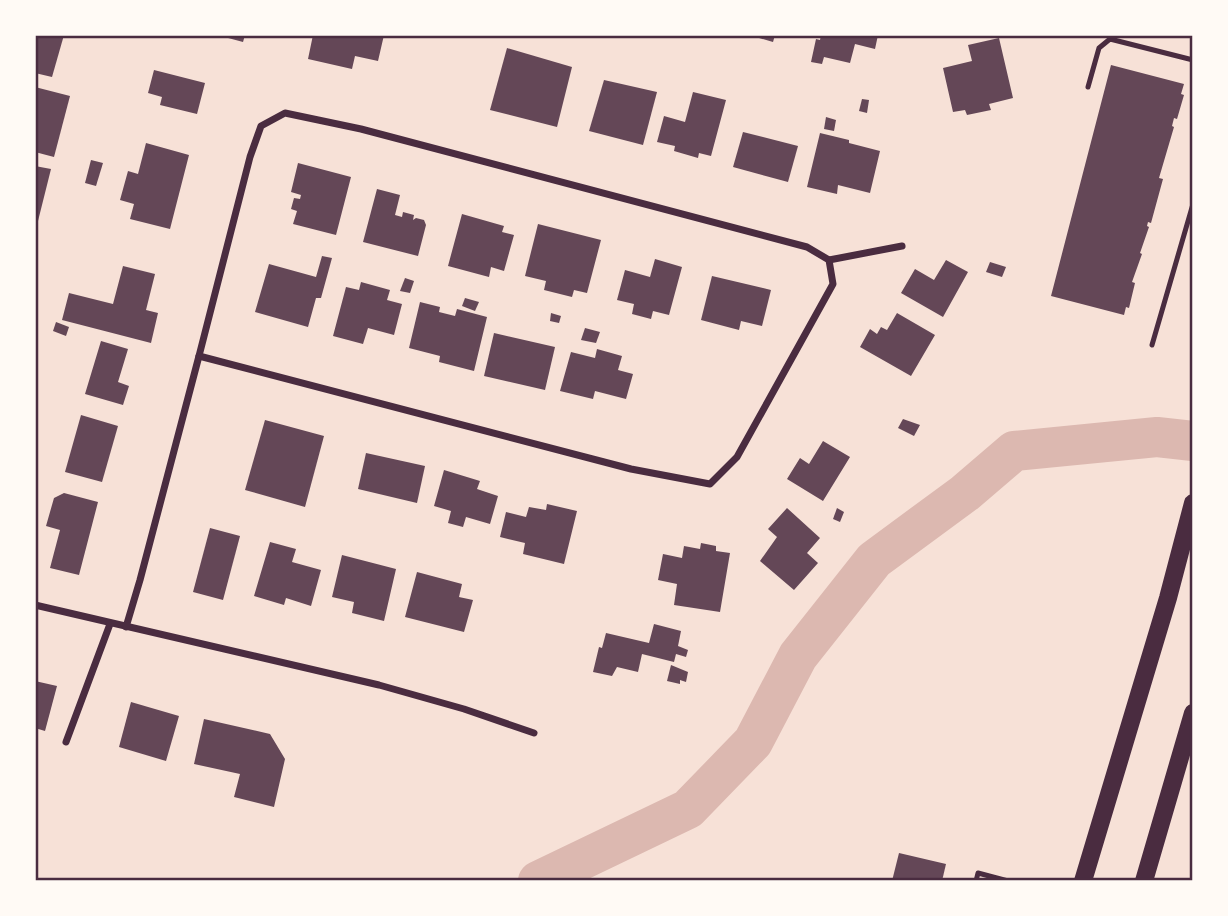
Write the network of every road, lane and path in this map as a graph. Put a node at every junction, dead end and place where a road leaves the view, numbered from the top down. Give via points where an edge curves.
1 (1193, 60) edge
2 (1088, 87) dead end
3 (1193, 204) edge
4 (902, 246) dead end
5 (829, 260) junction
6 (1152, 345) dead end
7 (199, 356) junction
8 (1193, 503) edge
9 (35, 606) edge
10 (110, 624) junction
11 (126, 627) junction
12 (1193, 713) edge
13 (534, 733) dead end
14 (66, 742) dead end
15 (976, 881) edge
16 (1008, 881) edge
17 (1083, 881) edge
18 (1144, 881) edge

1 - 2 lane via 1110,39 1099,48
3 - 6 lane
4 - 5 street
5 - 7 street via 833,284 737,457 710,484 631,469
5 - 7 street via 807,247 285,113 261,125 257,136
7 - 11 street
8 - 17 main road
9 - 10 street
10 - 11 street
10 - 14 street
11 - 13 street via 379,685
12 - 18 main road
15 - 16 lane via 978,873

